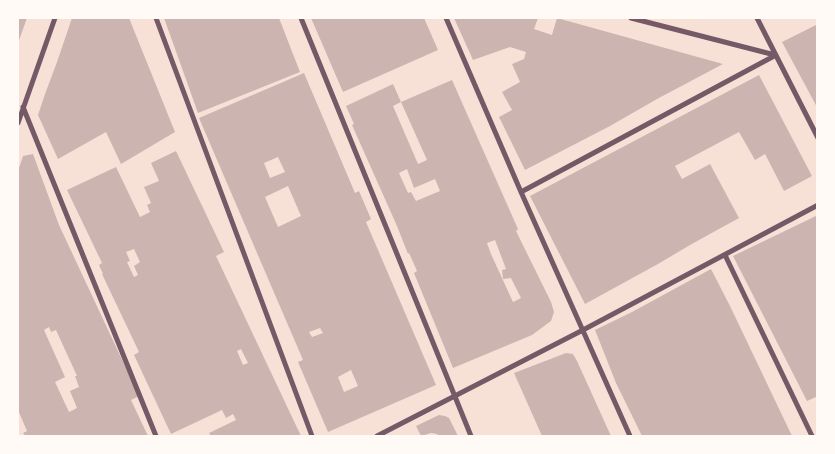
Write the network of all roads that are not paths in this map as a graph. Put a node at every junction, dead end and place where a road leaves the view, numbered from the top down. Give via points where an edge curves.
1 (55, 18) edge
2 (156, 18) edge
3 (301, 18) edge
4 (446, 18) edge
5 (632, 18) edge
6 (757, 18) edge
7 (776, 55) junction
8 (23, 107) junction
9 (18, 123) edge
10 (818, 138) edge
11 (521, 192) junction
12 (818, 205) edge
13 (724, 255) junction
14 (583, 330) junction
15 (454, 397) junction
16 (156, 436) edge
17 (312, 436) edge
18 (377, 436) edge
19 (470, 436) edge
20 (630, 436) edge
21 (812, 436) edge

1 - 8 street
2 - 17 street
3 - 15 street
4 - 11 street
5 - 7 street
6 - 7 street
7 - 10 street
7 - 11 street
8 - 9 street
8 - 16 street
11 - 14 street
12 - 13 street
13 - 14 street
13 - 21 street
14 - 15 street
14 - 20 street
15 - 18 street
15 - 19 street

